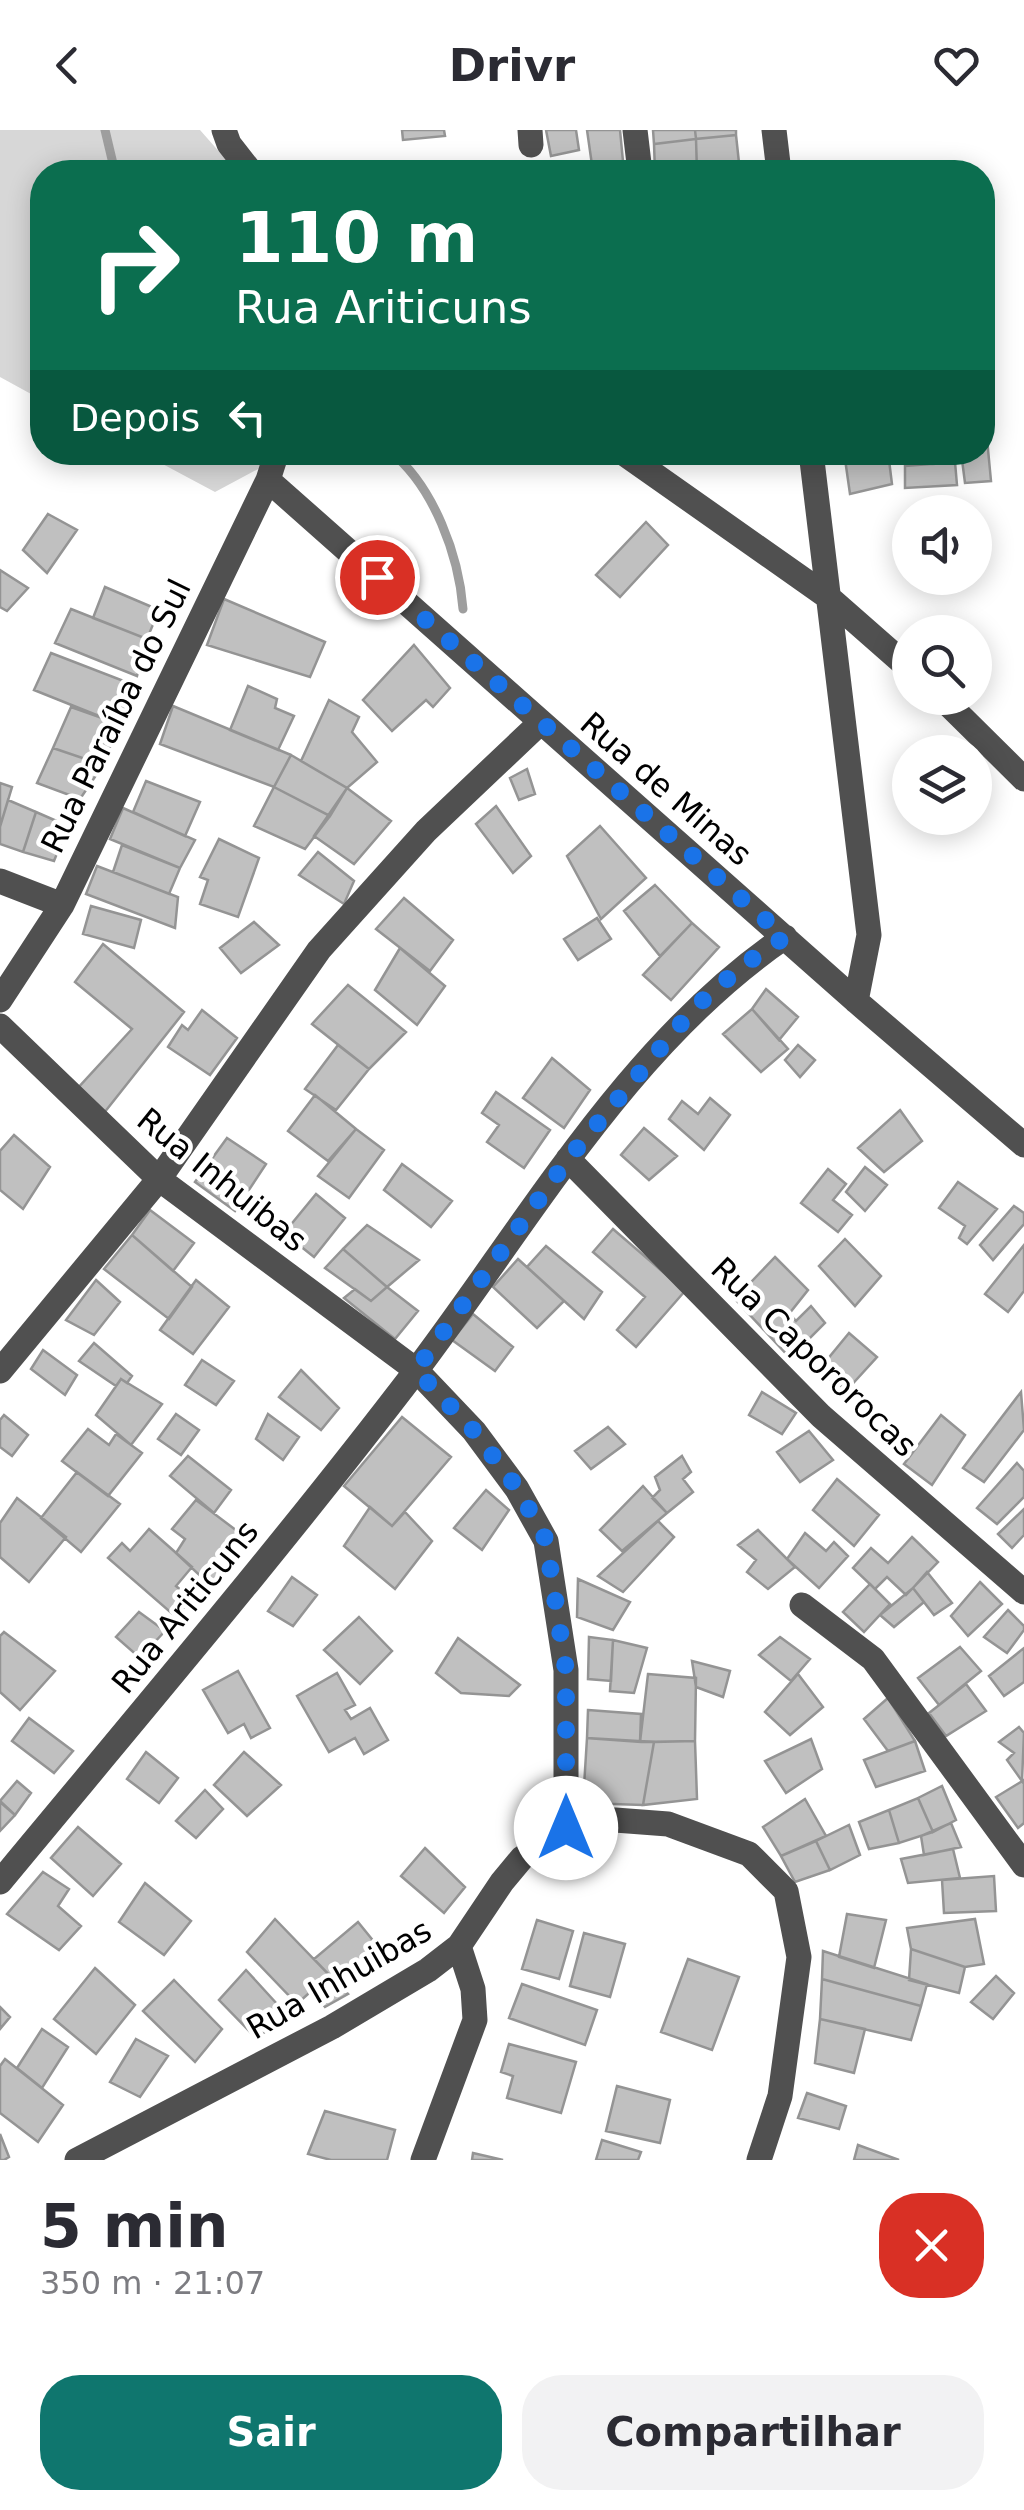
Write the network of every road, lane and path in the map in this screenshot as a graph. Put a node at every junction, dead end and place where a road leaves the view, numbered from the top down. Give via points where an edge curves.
1 (224, 130) edge
2 (636, 130) edge
3 (774, 130) edge
4 (241, 160) edge
5 (639, 160) edge
6 (778, 160) edge
7 (273, 465) edge
8 (640, 465) edge
9 (813, 465) edge
10 (268, 480) junction
11 (828, 597) junction
12 (892, 653) edge
13 (959, 715) edge
14 (541, 722) junction
15 (1024, 778) edge
16 (0, 881) edge
17 (62, 905) junction
18 (785, 937) junction
19 (0, 1000) edge
20 (856, 1001) junction
21 (0, 1026) edge
22 (1024, 1145) edge
23 (568, 1159) junction
24 (159, 1179) junction
25 (416, 1370) junction
26 (0, 1371) edge
27 (1024, 1592) edge
28 (802, 1605) dead end
29 (566, 1828) junction
30 (1024, 1866) edge
31 (0, 1882) edge
32 (459, 1946) junction
33 (76, 2160) edge
34 (423, 2160) edge
35 (758, 2160) edge

1 - 4 street
2 - 5 street
3 - 6 street
7 - 10 street, Rua Paraíba do Sul
8 - 11 street
9 - 11 street
10 - 14 street, Rua de Minas
10 - 17 street, Rua Paraíba do Sul
11 - 12 street
11 - 20 street via 869,935
13 - 15 street
14 - 18 street, Rua de Minas
14 - 24 street via 426,831 318,950
16 - 17 street
17 - 19 street, Rua Paraíba do Sul
18 - 20 street, Rua de Minas
18 - 23 street, Rua Ariticuns via 694,1008
20 - 22 street, Rua de Minas
21 - 24 street, Rua Inhuibas
23 - 25 street, Rua Ariticuns
23 - 27 street, Rua Capororocas via 820,1416
24 - 25 street, Rua Inhuibas
24 - 26 street
25 - 29 street via 474,1431 546,1540 566,1670
25 - 31 street, Rua Ariticuns
28 - 30 street via 873,1659
29 - 32 street, Rua Inhuibas via 522,1858
29 - 35 street, Rua Inhuibas via 616,1820 668,1824 749,1854 786,1891 799,1957 780,2096
32 - 33 street, Rua Inhuibas via 332,2027
32 - 34 street via 475,2020

